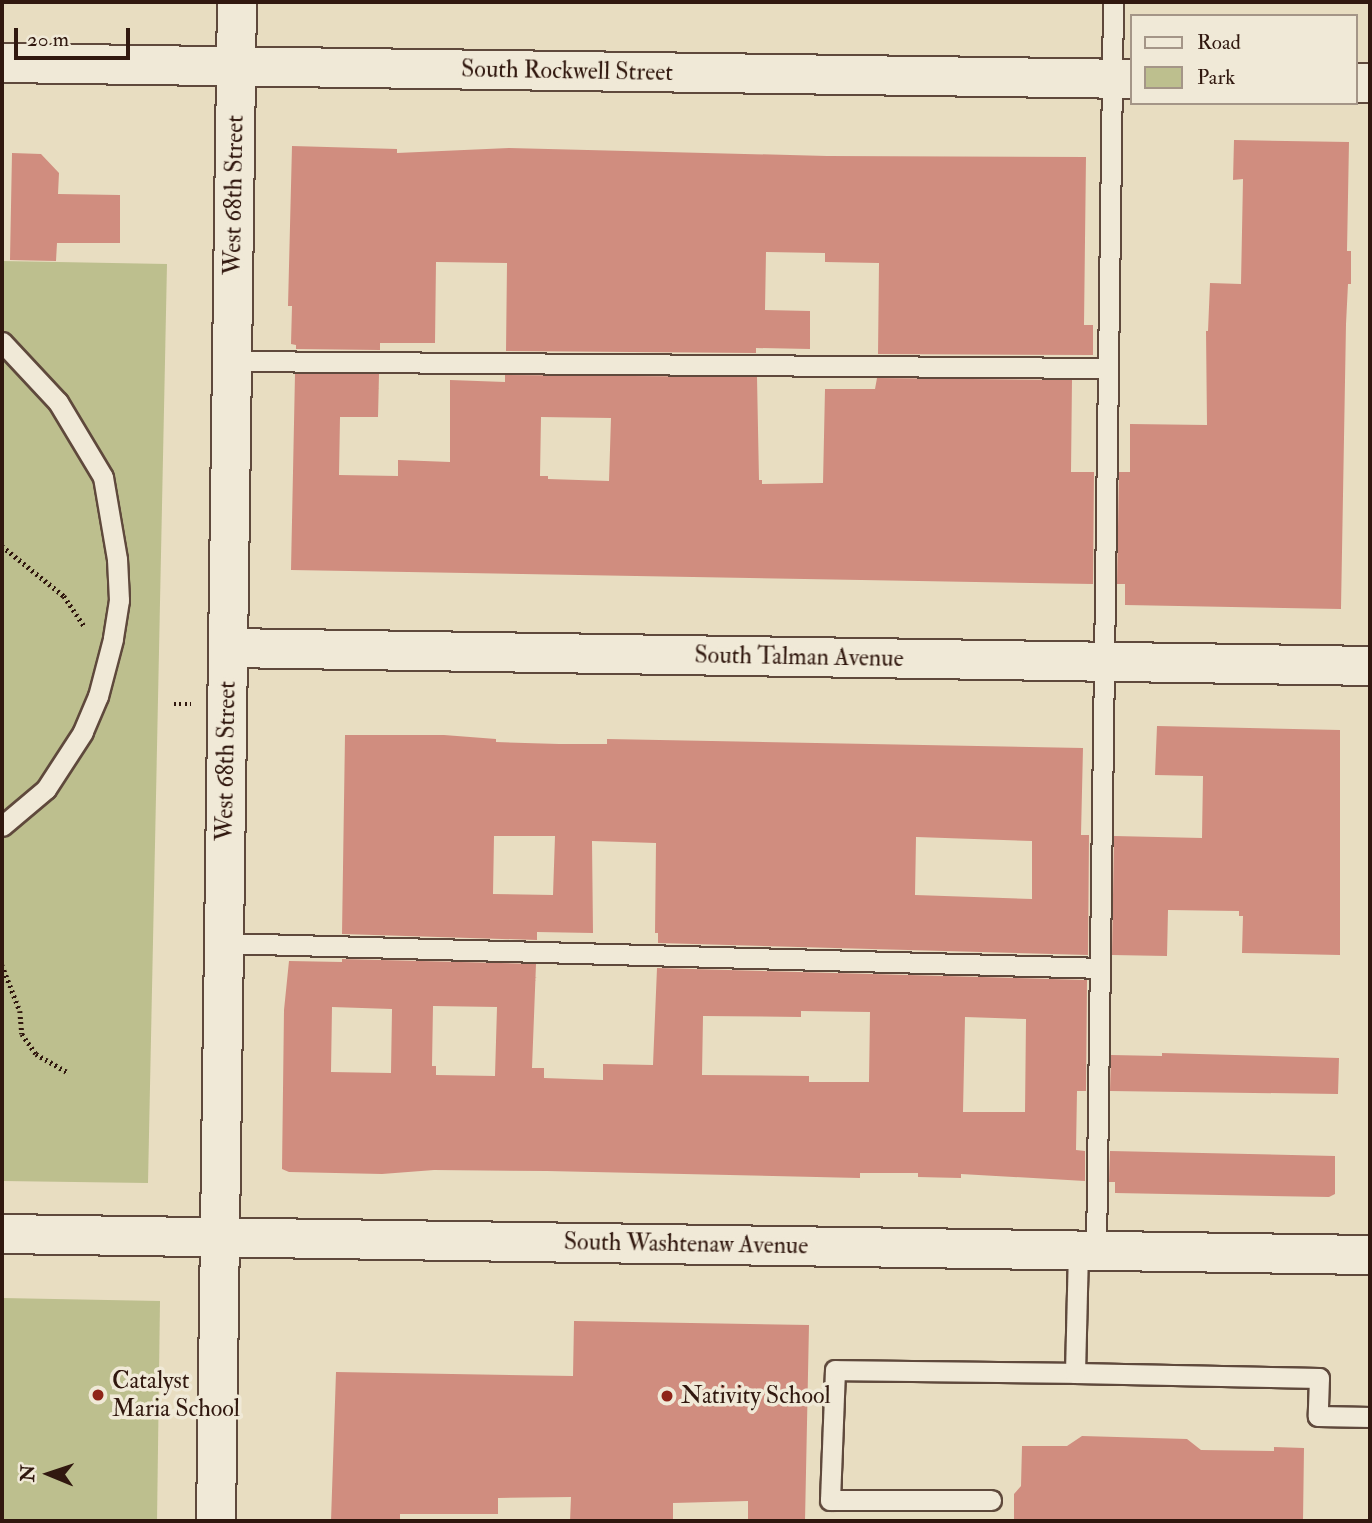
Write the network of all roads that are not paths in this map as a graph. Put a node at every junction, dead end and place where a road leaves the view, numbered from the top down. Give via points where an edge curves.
1 (237, 2) edge
2 (1113, 2) edge
3 (2, 63) edge
4 (236, 66) junction
5 (1122, 79) edge
6 (2, 342) edge
7 (232, 361) junction
8 (1108, 368) junction
9 (228, 648) junction
10 (1104, 662) junction
11 (1370, 666) edge
12 (2, 826) edge
13 (224, 943) junction
14 (1100, 968) junction
15 (2, 1234) edge
16 (220, 1237) junction
17 (1087, 1250) junction
18 (1370, 1255) edge
19 (1075, 1373) junction
20 (1370, 1417) edge
21 (991, 1500) dead end
22 (216, 1521) edge

1 - 4 street, West 68th Street
2 - 5 lane
3 - 4 street, South Rockwell Street
4 - 5 street, South Rockwell Street
4 - 7 street, West 68th Street
5 - 8 lane
6 - 12 lane via 58,402 103,477 119,600 98,696 83,732 46,789
7 - 8 lane
7 - 9 street, West 68th Street
8 - 10 lane
9 - 10 street, South Talman Avenue
9 - 13 street, West 68th Street
10 - 11 street, South Talman Avenue
10 - 14 lane
13 - 14 lane
13 - 16 street, West 68th Street
14 - 17 lane
15 - 16 street, South Washtenaw Avenue
16 - 17 street, South Washtenaw Avenue
16 - 22 street, West 68th Street
17 - 18 street, South Washtenaw Avenue
17 - 19 lane
19 - 20 lane via 1318,1378 1318,1416
19 - 21 lane via 835,1370 830,1500

